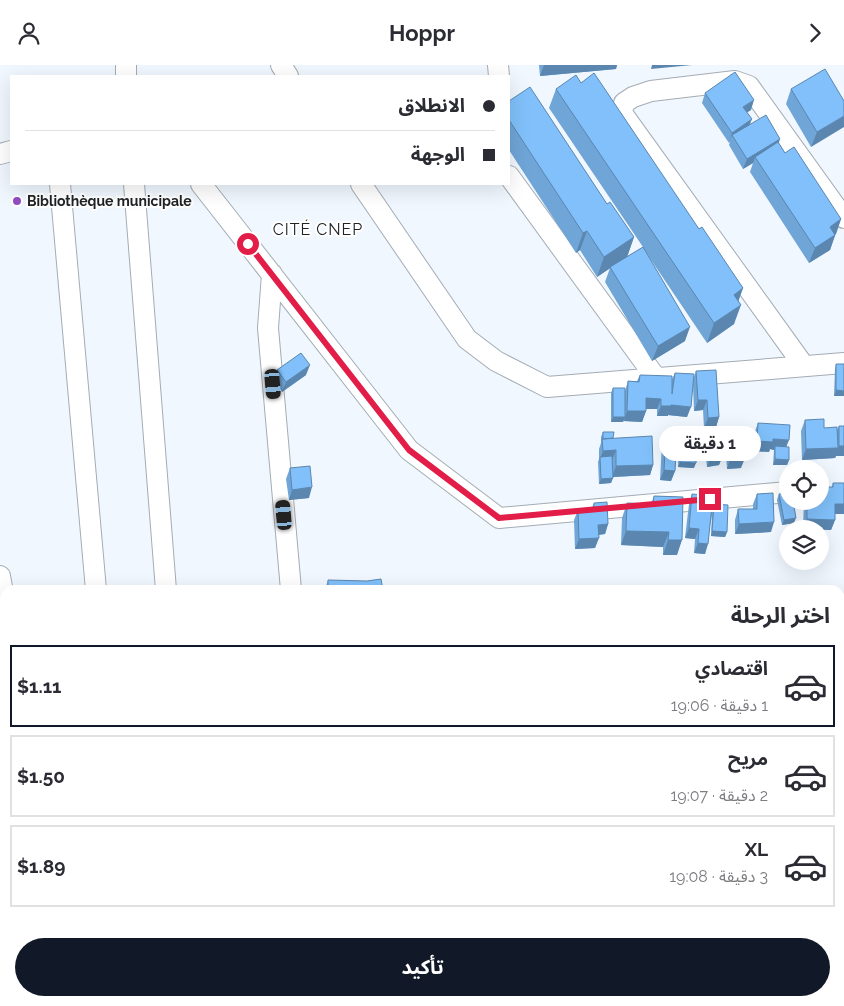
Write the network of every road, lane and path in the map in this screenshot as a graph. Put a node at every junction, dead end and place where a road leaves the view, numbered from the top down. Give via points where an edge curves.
1 (510, 177) edge
2 (60, 185) edge
3 (134, 185) edge
4 (202, 185) edge
5 (362, 185) edge
6 (844, 218) edge
7 (272, 274) junction
8 (844, 363) edge
9 (804, 366) junction
10 (656, 378) junction
11 (779, 493) edge
12 (96, 585) edge
13 (166, 585) edge
14 (291, 585) edge

1 - 10 street
2 - 12 street
3 - 13 street
4 - 7 street
5 - 10 street via 467,339 496,361 547,387
6 - 9 street via 749,86 735,81 651,91 624,103 622,113
7 - 11 street via 409,450 499,518
7 - 14 street via 268,328
8 - 9 street
9 - 10 street

